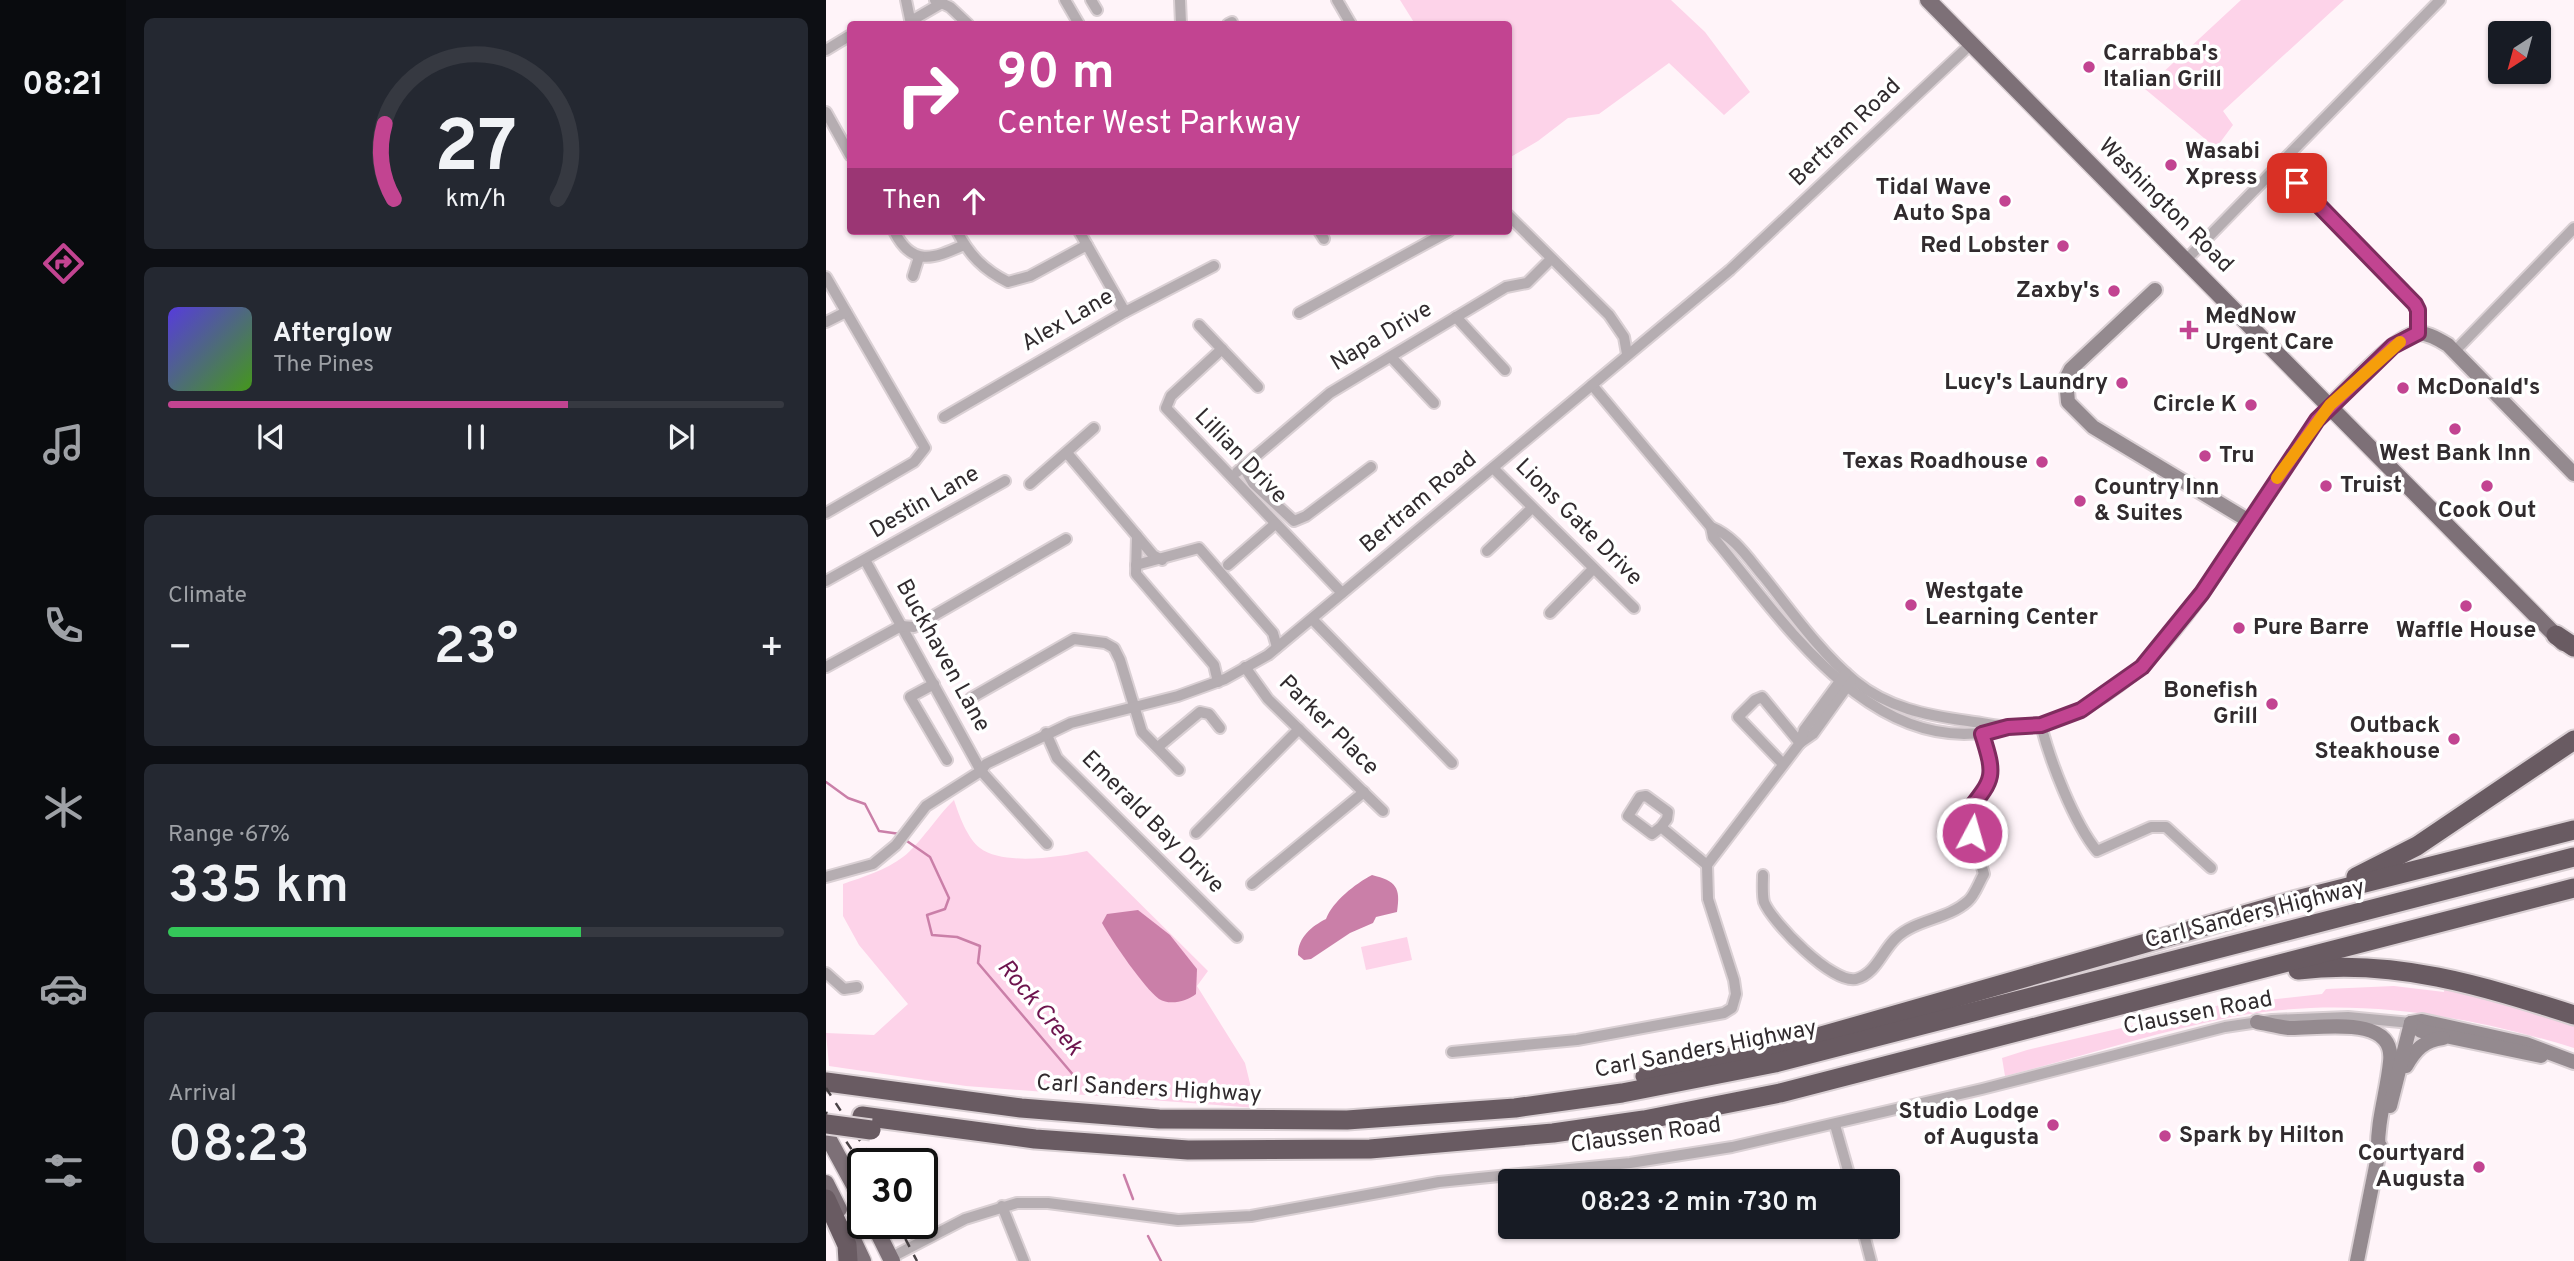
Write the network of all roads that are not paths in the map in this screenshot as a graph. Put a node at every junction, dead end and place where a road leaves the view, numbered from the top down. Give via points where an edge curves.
1 (906, 0) edge
2 (1065, 0) edge
3 (1180, 0) edge
4 (1337, 0) edge
5 (1928, 0) edge
6 (2441, 0) edge
7 (939, 2) edge
8 (911, 21) edge
9 (914, 21) edge
10 (965, 21) edge
11 (1077, 21) edge
12 (1181, 21) edge
13 (1349, 21) edge
14 (847, 37) edge
15 (1971, 44) junction
16 (826, 50) edge
17 (826, 112) edge
18 (847, 150) edge
19 (2280, 165) junction
20 (1512, 219) edge
21 (2574, 228) edge
22 (896, 235) edge
23 (959, 235) edge
24 (1081, 235) edge
25 (1442, 235) edge
26 (964, 245) junction
27 (1087, 245) junction
28 (919, 257) junction
29 (1551, 259) junction
30 (2186, 260) junction
31 (1214, 266) dead end
32 (913, 276) dead end
33 (826, 277) edge
34 (2155, 290) dead end
35 (846, 312) junction
36 (1125, 312) junction
37 (1299, 313) dead end
38 (1456, 317) junction
39 (826, 322) edge
40 (1199, 325) dead end
41 (2418, 333) junction
42 (1222, 349) junction
43 (2454, 352) junction
44 (1627, 354) junction
45 (1391, 357) junction
46 (1505, 370) dead end
47 (1592, 385) junction
48 (1258, 387) dead end
49 (1434, 403) dead end
50 (2330, 405) junction
51 (944, 417) dead end
52 (1094, 428) dead end
53 (1067, 453) junction
54 (1370, 467) dead end
55 (1493, 468) junction
56 (2574, 474) edge
57 (1005, 481) dead end
58 (1030, 484) dead end
59 (1532, 508) junction
60 (826, 513) edge
61 (2249, 521) junction
62 (1275, 524) junction
63 (1137, 536) junction
64 (1066, 539) dead end
65 (1487, 551) dead end
66 (1162, 560) junction
67 (865, 561) junction
68 (1136, 565) junction
69 (1228, 565) dead end
70 (1594, 569) junction
71 (826, 581) edge
72 (1342, 593) junction
73 (1633, 608) dead end
74 (1550, 613) dead end
75 (1312, 618) junction
76 (901, 626) junction
77 (2556, 635) junction
78 (1277, 647) junction
79 (2574, 647) edge
80 (2574, 655) edge
81 (826, 667) edge
82 (1245, 667) junction
83 (1846, 680) junction
84 (1218, 682) junction
85 (934, 684) junction
86 (971, 698) dead end
87 (1132, 706) junction
88 (2041, 725) junction
89 (2008, 727) junction
90 (1220, 728) dead end
91 (1299, 729) junction
92 (1046, 733) junction
93 (1982, 734) junction
94 (2574, 740) edge
95 (1800, 743) junction
96 (1158, 747) junction
97 (947, 760) dead end
98 (1452, 763) dead end
99 (1783, 764) junction
100 (1179, 770) dead end
101 (981, 771) junction
102 (1364, 792) junction
103 (1384, 811) dead end
104 (1661, 827) dead end
105 (2574, 830) edge
106 (1196, 833) dead end
107 (1047, 844) dead end
108 (2574, 857) edge
109 (1707, 864) junction
110 (2211, 868) dead end
111 (1763, 875) dead end
112 (826, 877) edge
113 (1252, 884) dead end
114 (2574, 888) edge
115 (2293, 901) junction
116 (1237, 937) dead end
117 (826, 973) edge
118 (2203, 983) junction
119 (857, 987) dead end
120 (2574, 1015) edge
121 (2258, 1022) junction
122 (2411, 1023) junction
123 (2453, 1038) junction
124 (1452, 1052) dead end
125 (2572, 1062) edge
126 (2397, 1079) junction
127 (834, 1083) edge
128 (826, 1111) edge
129 (1424, 1116) junction
130 (866, 1123) junction
131 (826, 1124) edge
132 (1835, 1125) junction
133 (826, 1134) edge
134 (2378, 1152) junction
135 (1848, 1169) edge
136 (847, 1173) edge
137 (826, 1183) edge
138 (826, 1199) edge
139 (1002, 1206) junction
140 (880, 1239) edge
141 (1865, 1239) edge
142 (889, 1260) edge
143 (848, 1261) edge
144 (863, 1261) edge
145 (1024, 1261) edge
146 (1871, 1261) edge
147 (2357, 1261) edge

1 - 8 street
2 - 11 street
3 - 12 street
4 - 13 street
5 - 15 main road, Washington Road
6 - 19 street
7 - 9 street
7 - 10 street
14 - 16 street
15 - 30 main road, Washington Road
15 - 44 street, Bertram Road via 1759,245
17 - 18 street
19 - 30 street
19 - 41 street via 2415,304
20 - 29 street
21 - 43 street
22 - 28 street
23 - 26 street
24 - 27 street
25 - 37 street
26 - 27 street via 985,270 1008,282 1030,276
26 - 28 street via 938,257
27 - 36 street
28 - 32 street
29 - 38 street, Napa Drive via 1527,283 1506,287
29 - 44 street via 1609,315 1625,337
30 - 50 main road, Washington Road
31 - 36 street, Alex Lane
33 - 35 street
34 - 61 street via 2071,369 2066,379 2068,402 2101,432
35 - 39 street
35 - 60 street via 925,448 914,463
36 - 51 street, Alex Lane
38 - 45 street, Napa Drive
38 - 46 street
40 - 42 street
41 - 43 street via 2441,340
41 - 50 street via 2393,346
42 - 48 street
42 - 62 street, Lillian Drive via 1171,396 1167,408
43 - 56 street
44 - 47 street, Bertram Road
45 - 49 street
45 - 54 street, Napa Drive via 1330,393 1240,469 1294,521
47 - 55 street, Bertram Road
47 - 83 street via 1711,527 1734,541
50 - 61 street
50 - 77 main road, Washington Road
52 - 53 street
53 - 58 street
53 - 63 street
55 - 59 street, Lions Gate Drive
55 - 72 street, Bertram Road
57 - 67 street, Destin Lane
59 - 65 street
59 - 70 street, Lions Gate Drive
61 - 88 street via 2192,608 2142,667 2081,710
62 - 69 street
62 - 72 street, Lillian Drive
63 - 66 street
63 - 68 street
64 - 76 street via 914,627
66 - 68 street
66 - 78 street via 1199,548 1273,633
67 - 71 street, Destin Lane
67 - 76 street, Buckhaven Lane
68 - 84 street via 1136,574 1214,665
70 - 73 street, Lions Gate Drive
70 - 74 street
72 - 75 street, Bertram Road
75 - 78 street, Bertram Road
75 - 98 street
76 - 81 street
76 - 85 street, Buckhaven Lane
77 - 79 highway
77 - 80 main road, Washington Road
78 - 82 street, Bertram Road
82 - 84 street, Bertram Road
82 - 91 street, Parker Place via 1268,699
83 - 89 street via 1904,709
83 - 93 street via 1869,704 1913,724 1950,733
83 - 95 street via 1804,730
84 - 87 street, Bertram Road
85 - 97 street via 910,697
85 - 101 street, Buckhaven Lane
86 - 87 street via 1074,639 1085,639 1114,648
87 - 92 street, Bertram Road
87 - 96 street via 1142,732
88 - 89 street
88 - 110 street via 2049,756 2087,839 2097,851 2151,827 2166,827
89 - 93 street
90 - 96 street via 1209,714 1200,712
91 - 102 street, Parker Place
91 - 106 street
92 - 101 street, Bertram Road via 986,764
92 - 116 street, Emerald Bay Drive via 1057,758
93 - 111 street via 1993,770 1966,814 1984,874 1970,900 1896,938 1869,973 1854,979 1839,976 1801,949 1764,902
94 - 115 highway via 2417,846
95 - 99 street
95 - 99 street via 1762,697 1738,717
96 - 100 street
99 - 109 street
101 - 107 street, Buckhaven Lane
101 - 112 street, Bertram Road via 926,806 896,845 873,864
102 - 103 street, Parker Place
102 - 113 street
104 - 109 street
105 - 115 highway
108 - 129 highway, Carl Sanders Highway via 1775,1063 1592,1098
109 - 124 street via 1708,899 1734,980 1732,1008 1577,1040
114 - 118 highway
115 - 129 highway via 1779,1047 1613,1083 1495,1100
117 - 119 street via 844,989
118 - 120 highway via 2323,967 2386,968 2444,976
118 - 130 highway via 1780,1093 1599,1127 1493,1140 1350,1150 1249,1151 1112,1146
121 - 122 street, Claussen Road via 2348,1017
121 - 132 street, Claussen Road via 2191,1034
121 - 134 street via 2288,1028 2370,1030 2384,1038 2390,1062 2377,1127
122 - 123 street, Claussen Road via 2421,1031
122 - 125 street, Claussen Road via 2422,1021 2526,1044
122 - 126 street
123 - 125 street, Claussen Road
123 - 126 street via 2431,1039 2414,1051
126 - 134 street
127 - 129 highway, Carl Sanders Highway via 1021,1108 1159,1119 1284,1122
128 - 130 highway
130 - 131 highway, bridge
132 - 135 street
132 - 139 street, Claussen Road via 1732,1147 1438,1182 1236,1218 1178,1220 1048,1203
133 - 136 main road
134 - 147 street
137 - 144 main road
138 - 143 highway via 848,1245
139 - 142 street, Claussen Road via 965,1219
139 - 145 street
140 - 142 main road
141 - 146 street

